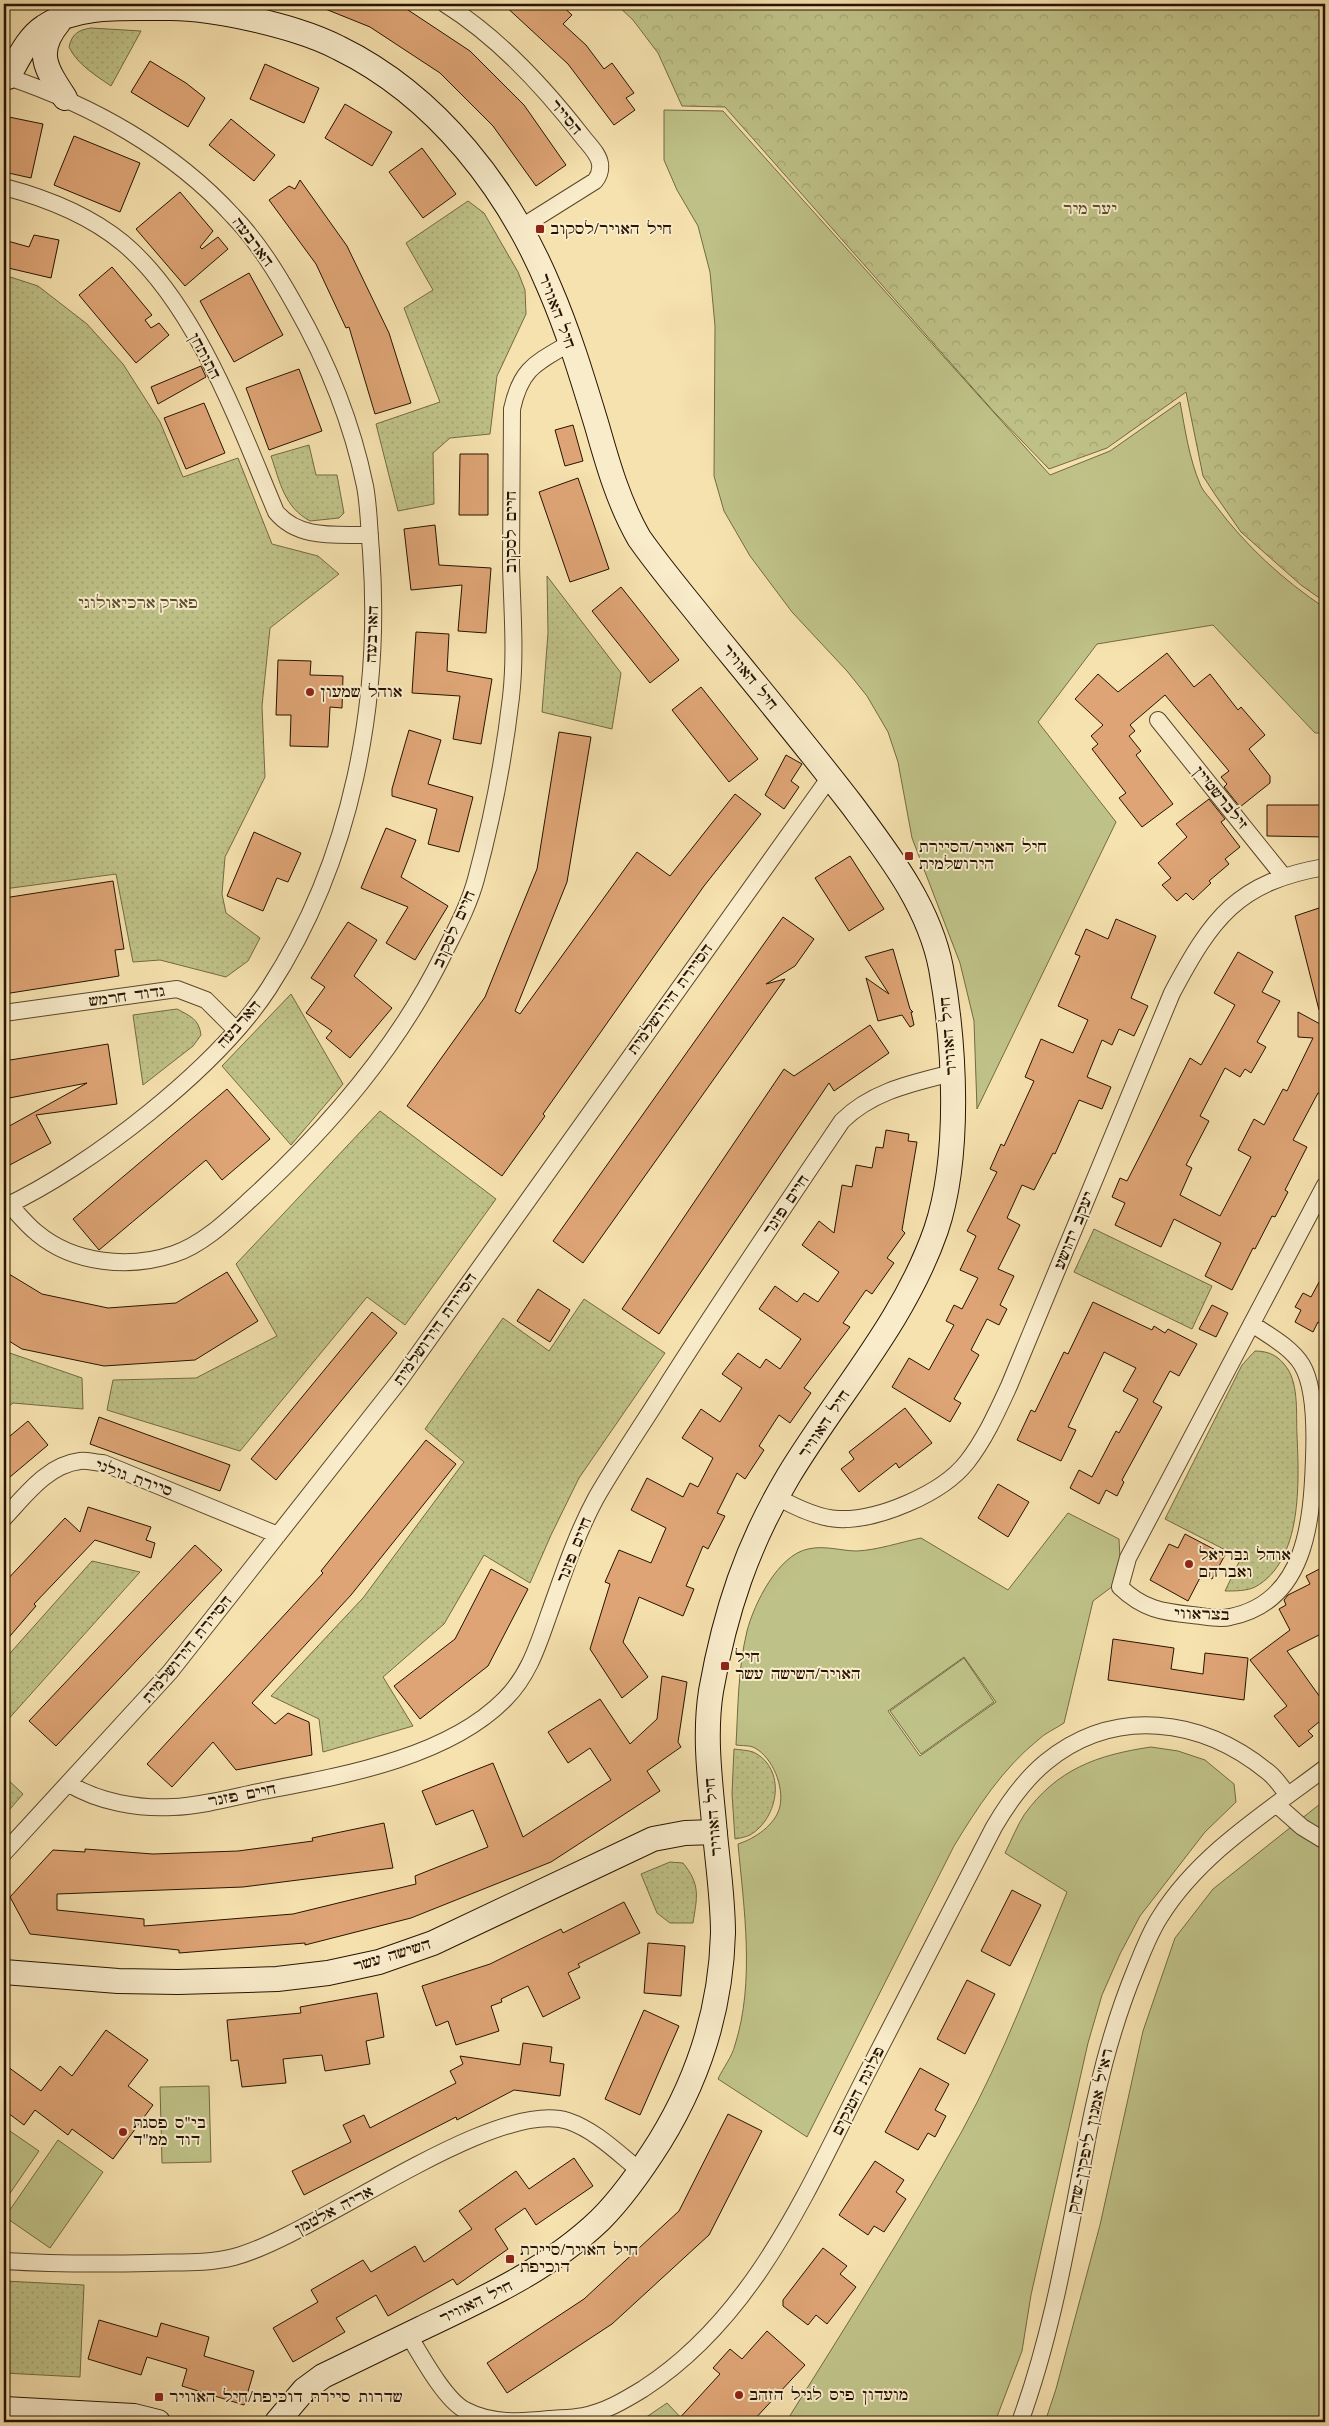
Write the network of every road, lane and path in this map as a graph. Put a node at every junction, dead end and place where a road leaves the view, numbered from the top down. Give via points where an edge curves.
1 (445, 4) edge
2 (64, 16) junction
3 (6, 77) edge
4 (65, 98) junction
5 (4, 187) edge
6 (520, 228) junction
7 (570, 343) junction
8 (370, 534) junction
9 (1158, 720) dead end
10 (830, 777) junction
11 (1325, 867) edge
12 (1284, 877) junction
13 (4, 1013) edge
14 (236, 1030) junction
15 (952, 1073) junction
16 (1325, 1185) edge
17 (6, 1205) edge
18 (1252, 1324) junction
19 (777, 1497) junction
20 (4, 1518) edge
21 (278, 1535) junction
22 (1325, 1768) edge
23 (69, 1784) junction
24 (1282, 1800) junction
25 (715, 1832) junction
26 (1325, 1841) edge
27 (4, 1853) edge
28 (4, 1962) edge
29 (4, 1972) edge
30 (48, 1975) junction
31 (640, 2170) junction
32 (4, 2261) edge
33 (408, 2334) junction
34 (354, 2361) junction
35 (4, 2409) edge
36 (482, 2419) edge
37 (158, 2422) edge
38 (277, 2422) edge
39 (297, 2422) edge
40 (1020, 2422) edge

1 - 6 street, הסייר via 478,28 534,80 595,152 600,163 600,174 595,181
2 - 3 street, חיל האוויר via 43,28 26,45
2 - 4 street via 47,36 44,55 49,74
2 - 6 street, חיל האוויר via 129,9 182,8 294,30 339,48 390,79 433,116 484,172
3 - 4 street, הארבעה
4 - 8 street, הארבעה via 111,122 178,165 233,215 259,246 312,335 332,379 352,434 366,489
5 - 8 street, התותחן via 66,208 109,232 144,263 203,349 244,433 276,512 284,523 301,531
6 - 7 street, חיל האוויר via 550,289
7 - 10 street, חיל האוויר via 612,476 639,538
7 - 17 street, חיים לסקוב via 539,361 525,374 512,409 511,694 502,763 475,881 460,923 410,1016 370,1073 308,1143 232,1216 204,1238 177,1253 134,1262 107,1262 79,1256 37,1234
8 - 14 street, הארבעה via 373,630 363,745 349,799 333,857 301,931 268,990
9 - 12 street, זילברשטיין
10 - 15 street, חיל האוויר via 896,865 923,914 940,963
10 - 21 street, הסיירת הירושלמית via 399,1381
11 - 12 street, יעקב יהושע
12 - 19 street, יעקב יהושע via 1243,897 1215,922 1199,943 1172,994 1010,1386 994,1421 966,1463 931,1492 870,1515 838,1519 796,1507
13 - 14 street, גדוד חרמש via 177,989 206,1000
14 - 17 street, הארבעה via 173,1092 125,1130 59,1178
15 - 19 street, חיל האוויר via 948,1181 936,1229 893,1322
15 - 23 street, חיים פזנר via 902,1086 873,1098 855,1108 842,1121 600,1492 576,1541 538,1648 529,1667 505,1700 452,1736 408,1757 352,1773 208,1802 173,1807 116,1802
16 - 18 street, בצראווי
18 - 18 street, בצראווי via 1288,1350 1301,1364 1310,1386 1315,1443 1314,1490 1302,1552 1292,1574 1273,1596 1252,1611 1228,1618 1160,1612 1120,1587 1122,1575
19 - 25 street, חיל האוויר via 744,1563 726,1618 712,1689 708,1713 709,1766
20 - 21 street, סיירת גולני via 42,1478 80,1461 103,1463
21 - 23 street, הסיירת הירושלמית via 170,1672
22 - 24 street, רא"ל אמנון ליפקין-שחק
23 - 27 street, הסיירת הירושלמית
24 - 26 street, פלוגת הטנקים via 1302,1827
24 - 36 street, פלוגת הטנקים via 1270,1773 1234,1748 1198,1732 1173,1726 1135,1724 1100,1732 1075,1742 1045,1762 1015,1793 994,1826 784,2233 754,2280 724,2317 688,2355 621,2403 584,2416 516,2422
24 - 40 street, רא"ל אמנון ליפקין-שחק via 1203,1865 1160,1916 1146,1944 1108,2046 1095,2096 1050,2327
25 - 30 street, השישה עשר via 653,1839 433,1943 379,1962 328,1973 277,1979 178,1982
25 - 31 street, חיל האוויר via 723,1927 721,1970 714,2012 703,2056 684,2098
28 - 30 street, השישה עשר
29 - 30 street, השישה עשר
31 - 32 street, אריה אלטמן via 588,2131 567,2121 543,2118 511,2124 447,2151 281,2238 232,2258 191,2262 64,2264
31 - 33 street, חיל האוויר via 603,2217 573,2243 520,2279
33 - 34 street, חיל האוויר
33 - 36 street, פלוגת הטנקים via 450,2396 463,2410
34 - 38 street, חיל האוויר via 323,2376 304,2390
34 - 39 street, חיל האוויר
35 - 37 street via 134,2416

